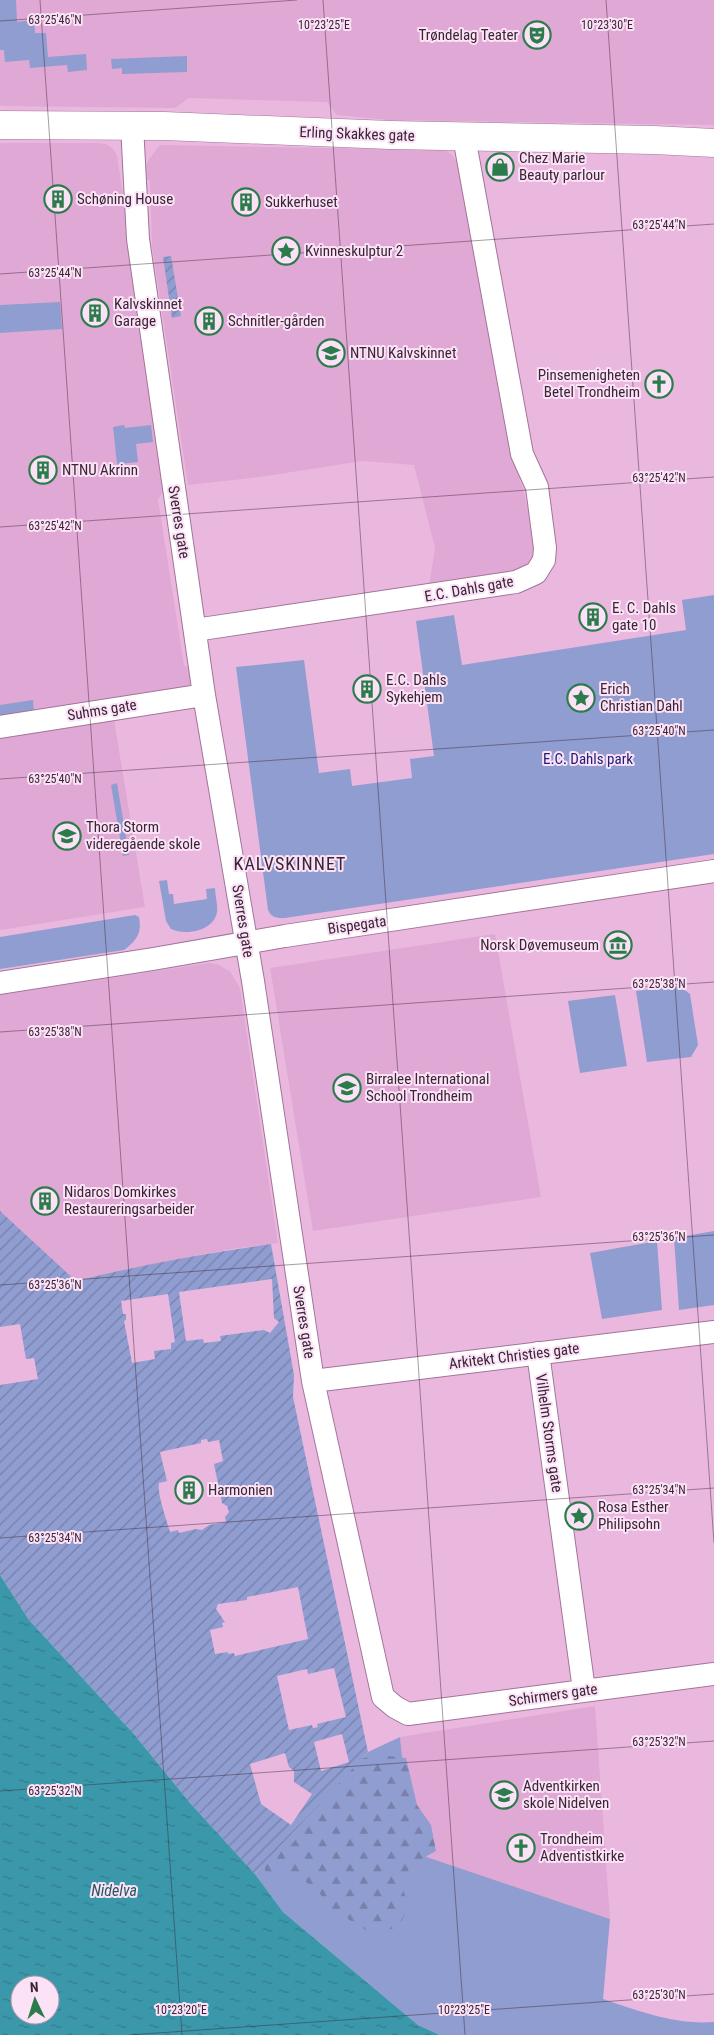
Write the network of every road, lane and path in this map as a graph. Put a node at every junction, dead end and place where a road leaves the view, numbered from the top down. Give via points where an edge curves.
1 (0, 125) edge
2 (132, 126) junction
3 (464, 137) junction
4 (714, 142) edge
5 (195, 630) junction
6 (204, 695) junction
7 (0, 727) edge
8 (714, 871) edge
9 (247, 943) junction
10 (0, 984) edge
11 (714, 1332) edge
12 (538, 1353) junction
13 (313, 1381) junction
14 (714, 1674) edge
15 (584, 1690) junction
16 (395, 1707) joint

1 - 2 street, Erling Skakkes gate
2 - 3 street, Erling Skakkes gate
2 - 5 street, Sverres gate via 138,239
3 - 4 street, Erling Skakkes gate
3 - 5 street, E.C. Dahls gate via 522,454 537,487 544,560 536,572 516,582
5 - 6 street, Sverres gate
6 - 7 street, Suhms gate
6 - 9 street, Sverres gate
8 - 9 street, Bispegata
9 - 10 street, Bispegata
9 - 13 street, Sverres gate
11 - 12 street, Arkitekt Christies gate
12 - 13 street, Arkitekt Christies gate
12 - 15 street, Vilhelm Storms gate
13 - 16 street, Sverres gate via 383,1697
14 - 15 street, Schirmers gate
15 - 16 street, Schirmers gate via 408,1714

